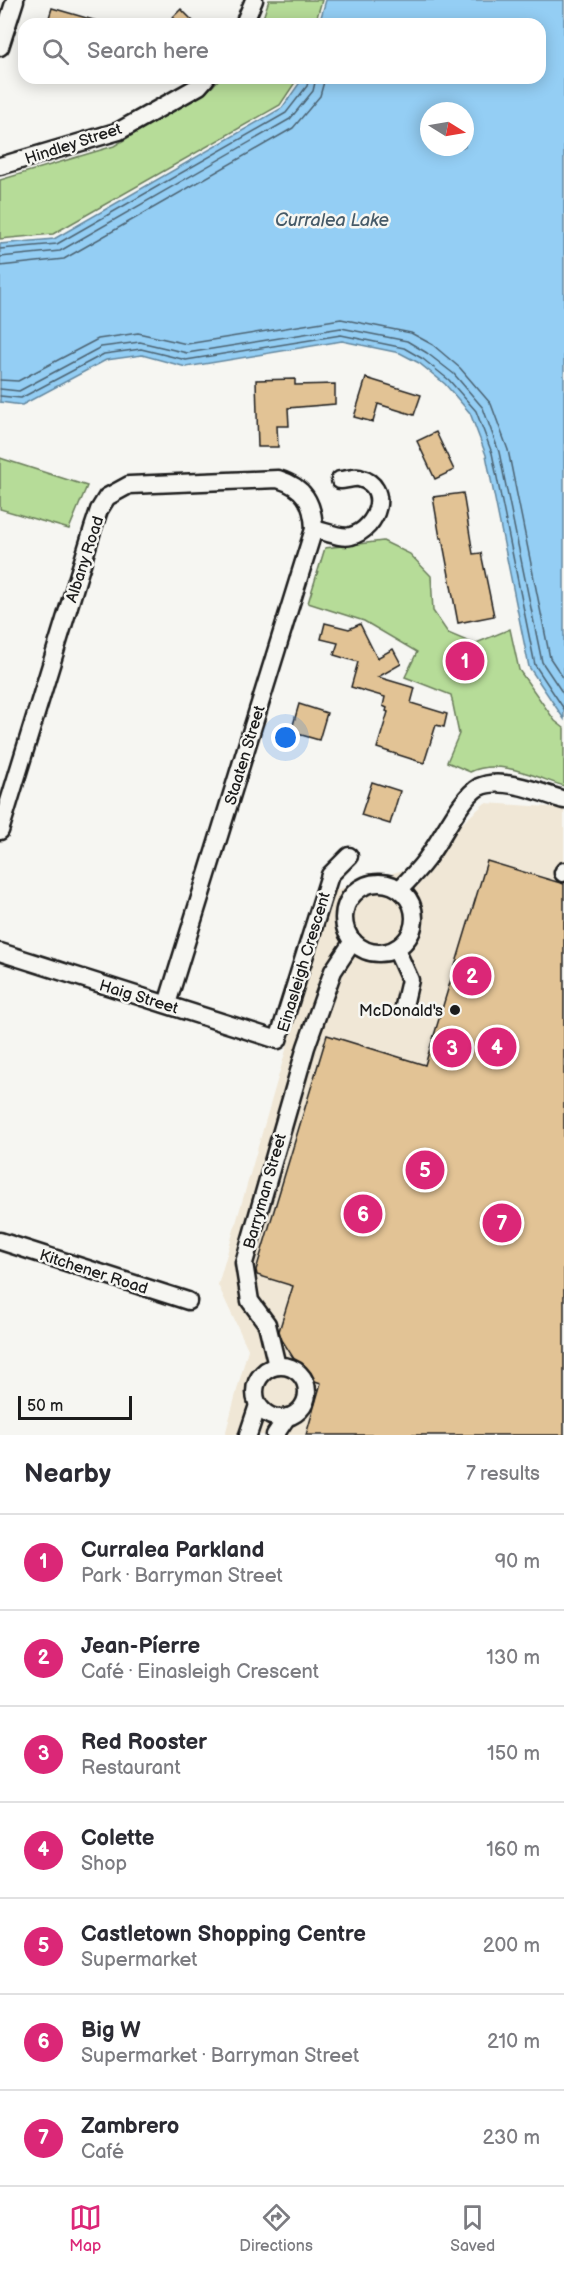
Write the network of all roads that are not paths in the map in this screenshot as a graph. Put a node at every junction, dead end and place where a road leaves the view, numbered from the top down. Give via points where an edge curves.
1 (15, 0) edge
2 (254, 0) edge
3 (246, 18) edge
4 (0, 47) edge
5 (201, 84) edge
6 (0, 166) edge
7 (340, 480) dead end
8 (311, 505) joint
9 (314, 529) junction
10 (564, 800) edge
11 (0, 831) edge
12 (349, 856) dead end
13 (400, 889) junction
14 (353, 941) junction
15 (396, 949) junction
16 (0, 952) edge
17 (167, 1004) junction
18 (404, 1006) dead end
19 (278, 1040) joint
20 (306, 1047) joint
21 (0, 1241) edge
22 (188, 1301) dead end
23 (277, 1366) junction
24 (258, 1404) junction
25 (287, 1418) junction
26 (248, 1435) edge
27 (275, 1435) edge

1 - 4 street
2 - 3 street
5 - 6 street, Hindley Street via 119,130
7 - 9 street via 358,478 372,484 378,496 377,514 366,530 349,537
8 - 9 street, Staaten Street
8 - 11 street, Albany Road via 291,483 278,479 129,484 107,498 93,528
9 - 17 street, Staaten Street
10 - 13 street via 515,785 478,788
12 - 19 street, Einasleigh Crescent via 330,875
13 - 14 street via 376,883 352,896 345,921
13 - 15 street via 412,907 414,919 410,934
14 - 15 street via 370,952
14 - 20 street, Einasleigh Crescent via 333,971
15 - 18 street via 410,980
16 - 17 street, Haig Street
17 - 19 street, Haig Street
20 - 23 street, Barryman Street via 244,1263 250,1301 267,1323
21 - 22 street, Kitchener Road
23 - 24 street via 262,1374 258,1381
23 - 25 street via 301,1375 310,1402
24 - 25 street via 263,1411
24 - 26 street
25 - 27 street

